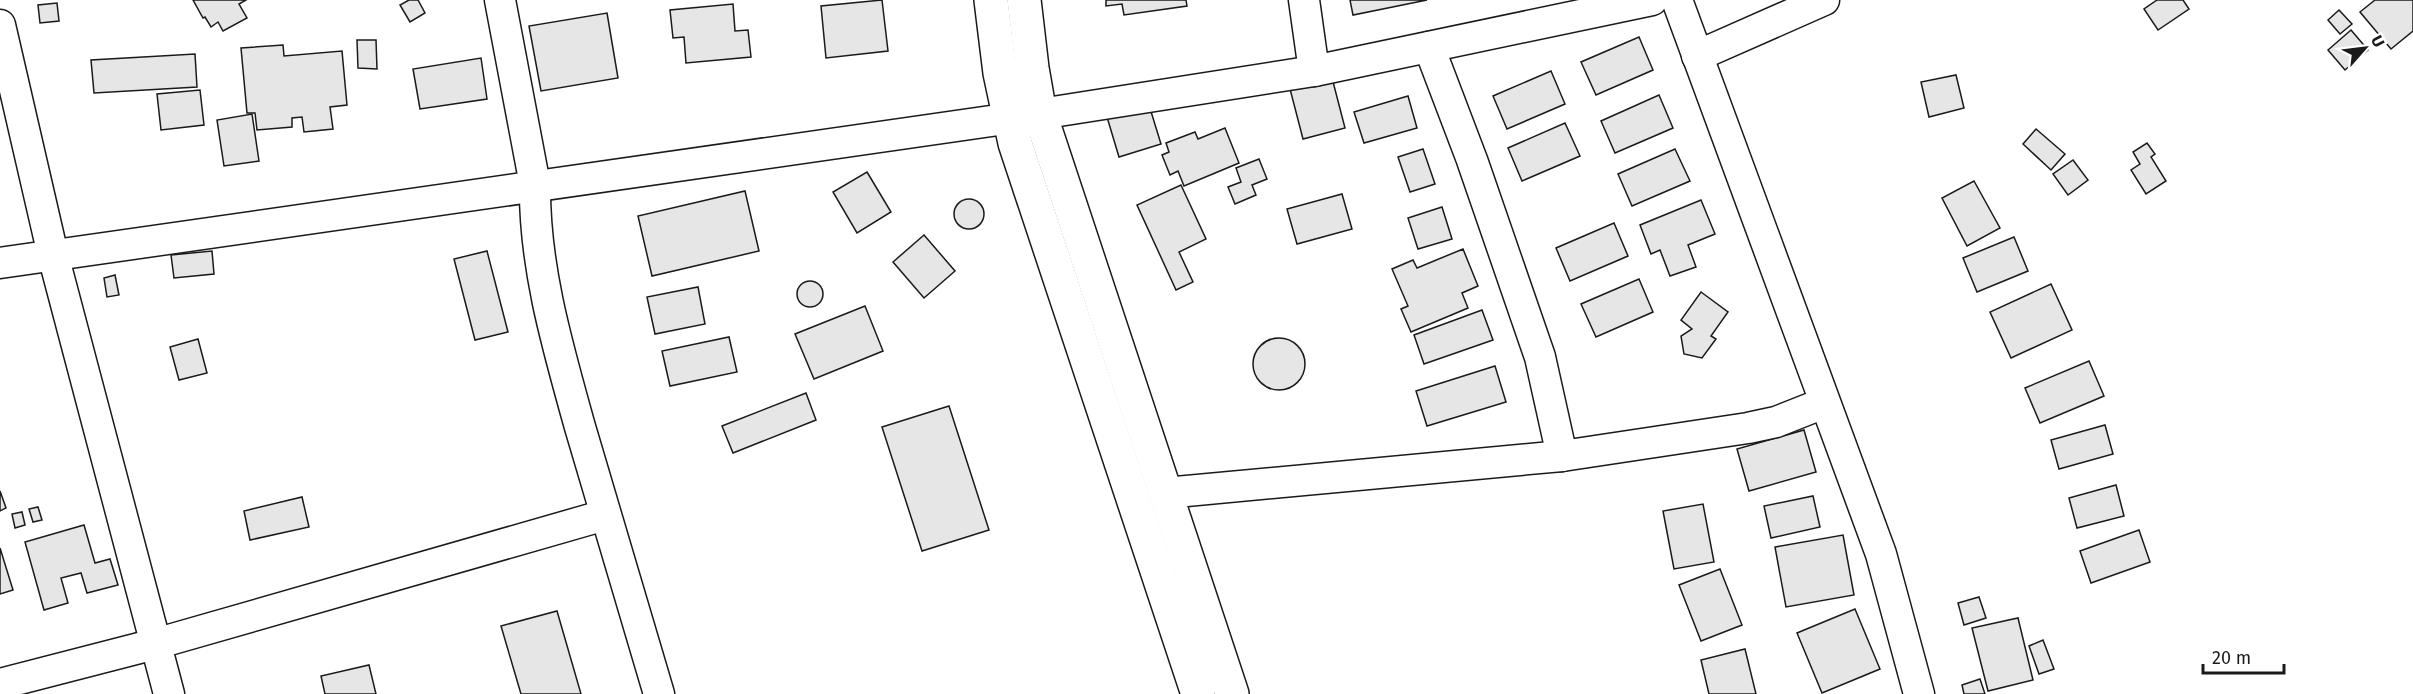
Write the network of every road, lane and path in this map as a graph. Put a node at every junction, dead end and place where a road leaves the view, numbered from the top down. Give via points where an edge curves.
1 (500, 0) edge
2 (991, 0) edge
3 (1024, 0) edge
4 (1304, 0) edge
5 (1652, 0) edge
6 (1677, 0) edge
7 (1824, 0) edge
8 (0, 25) edge
9 (1429, 47) junction
10 (1697, 56) junction
11 (1314, 71) junction
12 (1024, 117) junction
13 (535, 185) junction
14 (53, 255) junction
15 (0, 263) edge
16 (1824, 404) junction
17 (1563, 456) junction
18 (1165, 493) junction
19 (605, 515) junction
20 (155, 644) junction
21 (0, 684) edge
22 (169, 694) edge
23 (659, 694) edge
24 (1198, 694) edge
25 (1232, 694) edge
26 (1920, 694) edge

1 - 13 street
2 - 12 highway via 1000,73
3 - 12 highway via 1032,68
4 - 11 street
5 - 9 street
6 - 10 street
7 - 10 street
8 - 14 street
9 - 11 street
9 - 17 street via 1540,357
10 - 16 street
11 - 12 street
12 - 13 street
12 - 18 highway
12 - 24 highway via 1014,143
13 - 14 street
13 - 19 street via 541,270
14 - 15 street
14 - 20 street
16 - 17 street via 1748,428
16 - 26 street via 1881,554
17 - 18 street
18 - 25 highway
19 - 20 street
19 - 23 street
20 - 21 street
20 - 22 street

